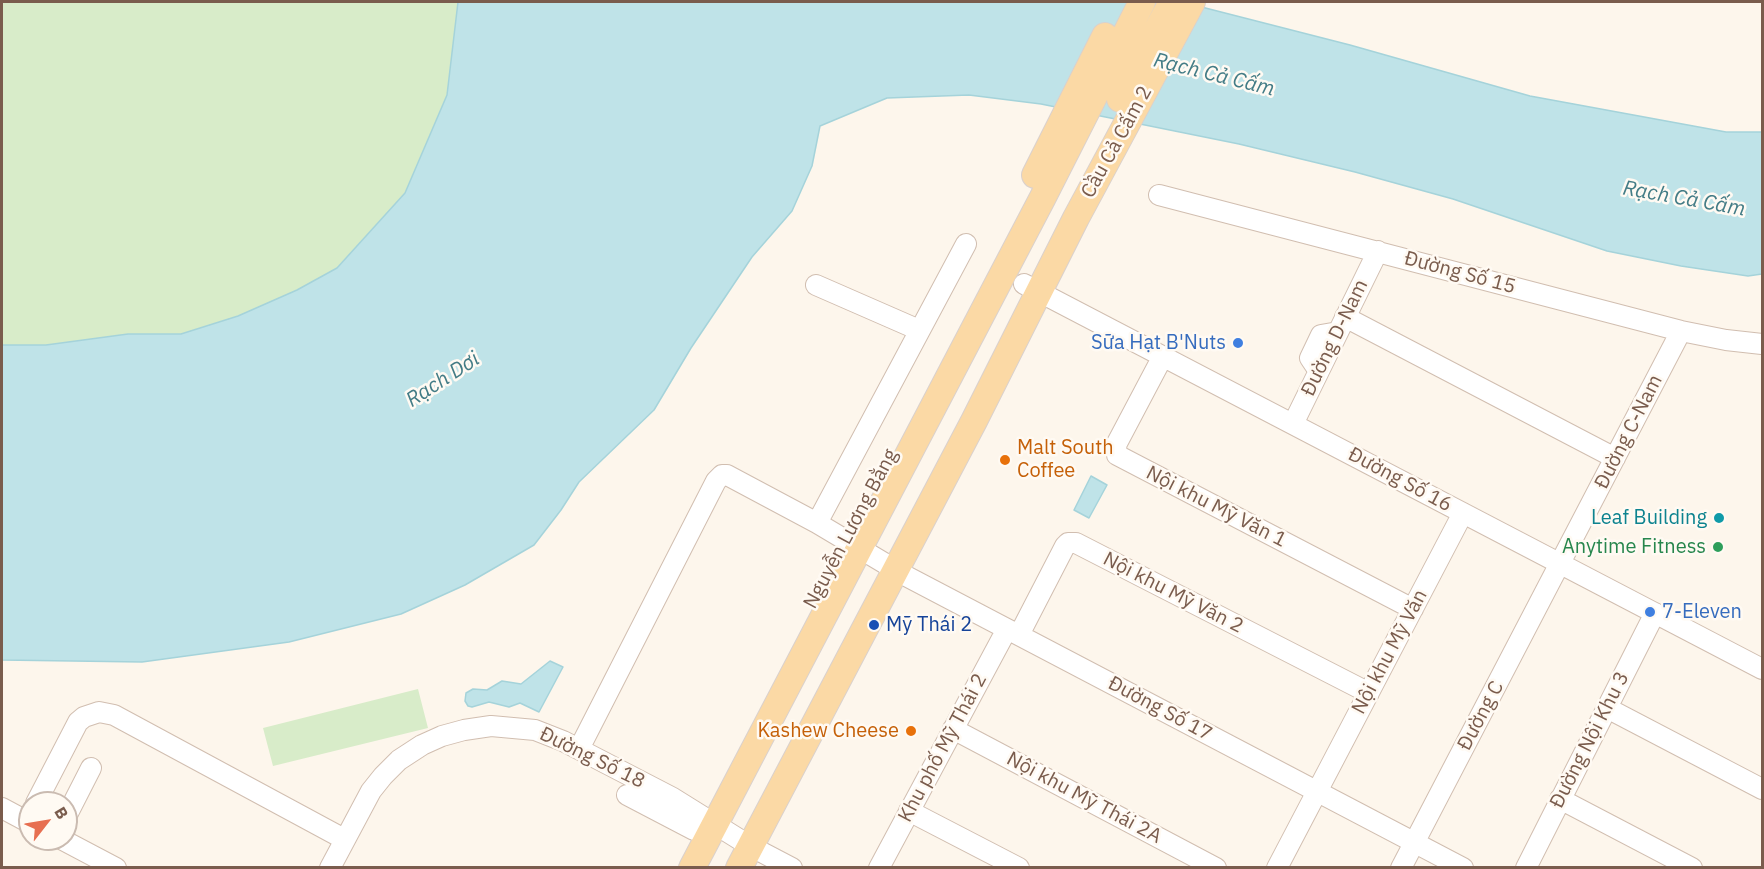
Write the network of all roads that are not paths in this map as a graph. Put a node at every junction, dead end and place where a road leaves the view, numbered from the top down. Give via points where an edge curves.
1 (1123, 2) edge
2 (1142, 2) edge
3 (1172, 2) edge
4 (1192, 2) edge
5 (1159, 195) dead end
6 (1052, 204) junction
7 (966, 244) dead end
8 (1378, 251) junction
9 (816, 285) dead end
10 (1031, 288) junction
11 (1342, 325) junction
12 (919, 330) junction
13 (1681, 332) junction
14 (1762, 344) edge
15 (1163, 356) junction
16 (1293, 424) junction
17 (1615, 458) junction
18 (1463, 513) junction
19 (817, 523) junction
20 (852, 543) junction
21 (1561, 564) junction
22 (888, 566) junction
23 (1413, 609) junction
24 (1655, 613) junction
25 (1013, 632) junction
26 (1762, 669) edge
27 (1369, 693) junction
28 (1607, 708) junction
29 (953, 729) junction
30 (579, 749) junction
31 (91, 768) dead end
32 (1762, 789) edge
33 (42, 791) edge
34 (1317, 791) junction
35 (78, 793) edge
36 (627, 795) dead end
37 (1560, 799) junction
38 (2, 808) edge
39 (909, 811) junction
40 (18, 815) edge
41 (703, 823) junction
42 (344, 839) junction
43 (1414, 842) junction
44 (78, 848) edge
45 (742, 850) edge
46 (116, 867) edge
47 (330, 867) edge
48 (674, 867) edge
49 (692, 867) edge
50 (721, 867) edge
51 (792, 867) edge
52 (879, 867) edge
53 (1019, 867) edge
54 (1216, 867) edge
55 (1277, 867) edge
56 (1401, 867) edge
57 (1462, 867) edge
58 (1526, 867) edge
59 (1692, 867) edge

1 - 6 main road via 1062,118
2 - 6 main road, Cầu Cả Cấm 2
3 - 6 main road, Cầu Cả Cấm 2
4 - 6 main road, Cầu Cả Cấm 2
5 - 8 street, Đường Số 15
6 - 10 main road
6 - 20 main road, Nguyễn Lương Bằng
7 - 12 street
8 - 11 street, Đường D-Nam
8 - 13 street, Đường Số 15
9 - 12 street
10 - 15 street, Đường Số 16
10 - 22 main road via 960,414
11 - 16 street, Đường D-Nam
11 - 17 street
12 - 19 street
13 - 14 street, Đường Số 15
13 - 17 street, Đường C-Nam
15 - 16 street, Đường Số 16
15 - 23 street, Nội khu Mỹ Văn 1 via 1116,445 1117,455
16 - 18 street, Đường Số 16
17 - 21 street, Đường C-Nam
18 - 21 street, Đường Số 16
18 - 23 street, Nội khu Mỹ Văn
19 - 20 street, Đường Số 17
19 - 30 street, Đường Số 17 via 730,476 719,477
20 - 22 street, Đường Số 17
20 - 41 main road, Nguyễn Lương Bằng
21 - 24 street, Đường Số 16
21 - 43 street, Đường C
22 - 25 street, Đường Số 17
22 - 45 main road
23 - 27 street, Nội khu Mỹ Văn
24 - 26 street, Đường Số 16
24 - 28 street, Đường Nội Khu 3
25 - 27 street, Nội khu Mỹ Văn 2 via 1065,546 1076,543
25 - 29 street, Khu phố Mỹ Thái 2
25 - 34 street, Đường Số 17
27 - 34 street, Nội khu Mỹ Văn
28 - 32 street
28 - 37 street, Đường Nội Khu 3
29 - 39 street, Khu phố Mỹ Thái 2
29 - 54 street, Nội khu Mỹ Thái 2A
30 - 41 street, Đường Số 18 via 673,798
30 - 42 street, Đường Số 18 via 520,727 477,728 442,736 410,752 382,776
31 - 35 street
33 - 42 street via 78,722 99,712 114,715
34 - 43 street, Đường Số 17
34 - 55 street
36 - 41 street
37 - 58 street, Đường Nội Khu 3
37 - 59 street
38 - 40 street
39 - 52 street, Khu phố Mỹ Thái 2
39 - 53 street
41 - 45 street, Đường Số 18
41 - 48 main road, Nguyễn Lương Bằng
41 - 49 main road, Nguyễn Lương Bằng
42 - 47 street, Đường Số 18
43 - 56 street, Đường C
43 - 57 street, Đường Số 17
44 - 46 street
45 - 50 main road
45 - 51 street, Đường Số 18

